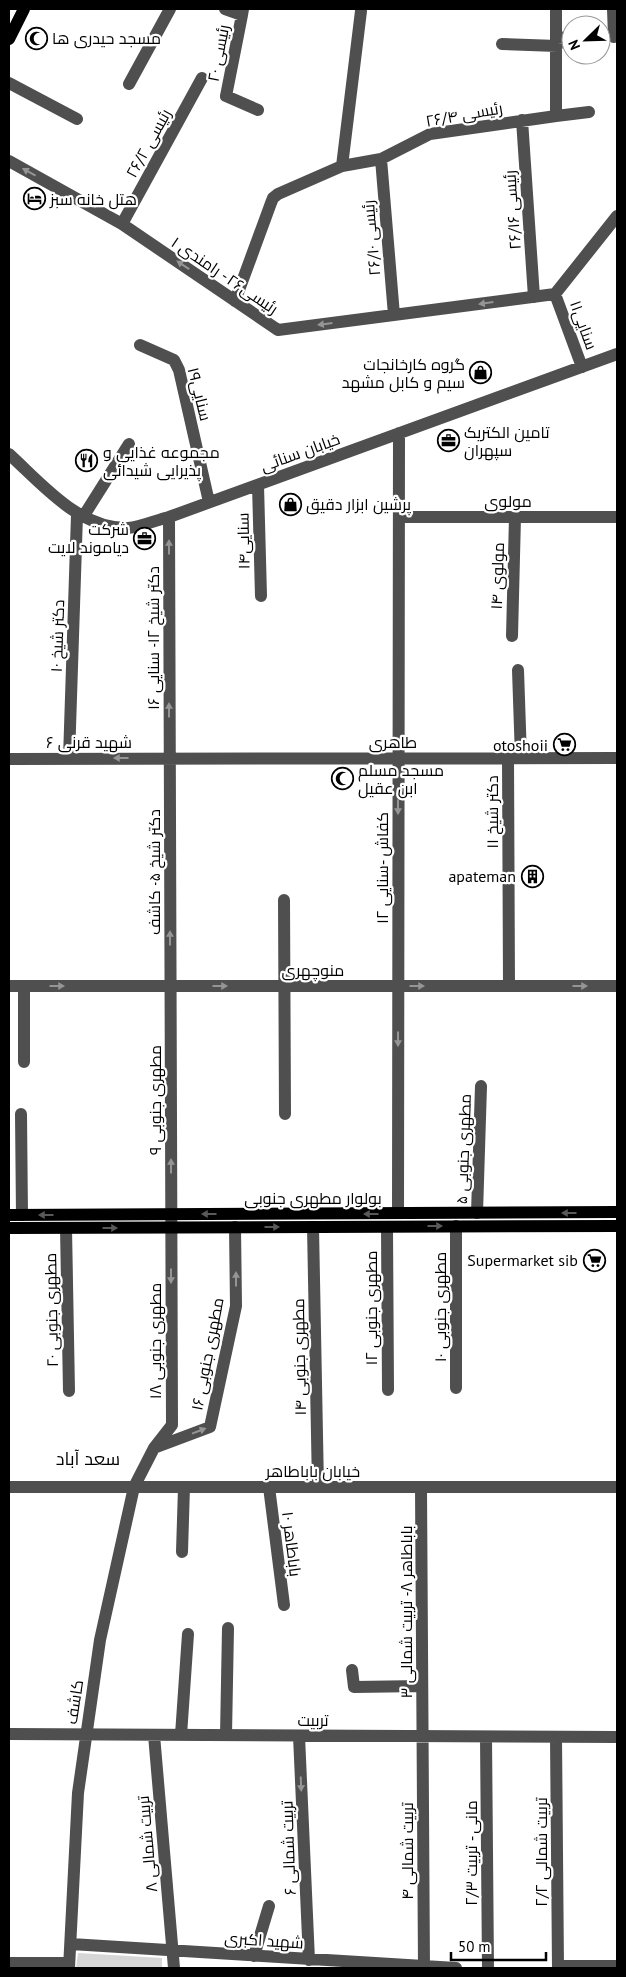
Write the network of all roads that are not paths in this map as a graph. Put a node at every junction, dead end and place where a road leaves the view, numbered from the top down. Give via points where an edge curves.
1 (24, 9) edge
2 (170, 9) edge
3 (225, 9) edge
4 (556, 9) edge
5 (613, 9) edge
6 (361, 11) dead end
7 (243, 12) edge
8 (611, 37) edge
9 (9, 39) edge
10 (561, 41) edge
11 (557, 42) junction
12 (502, 44) dead end
13 (202, 78) dead end
14 (9, 83) edge
15 (129, 84) dead end
16 (258, 110) dead end
17 (589, 112) dead end
18 (556, 116) junction
19 (77, 118) dead end
20 (522, 120) junction
21 (381, 158) junction
22 (9, 161) edge
23 (342, 166) junction
24 (617, 216) edge
25 (122, 224) junction
26 (555, 294) junction
27 (534, 297) junction
28 (235, 301) junction
29 (394, 315) junction
30 (140, 345) dead end
31 (617, 354) edge
32 (582, 367) junction
33 (399, 433) junction
34 (129, 444) dead end
35 (9, 454) edge
36 (258, 484) junction
37 (208, 502) junction
38 (80, 516) junction
39 (169, 517) junction
40 (399, 517) junction
41 (515, 517) junction
42 (617, 517) edge
43 (261, 596) dead end
44 (512, 636) dead end
45 (518, 670) dead end
46 (9, 758) edge
47 (70, 758) junction
48 (170, 758) junction
49 (398, 758) junction
50 (514, 758) junction
51 (617, 758) edge
52 (284, 900) dead end
53 (9, 986) edge
54 (24, 986) junction
55 (170, 986) junction
56 (285, 986) junction
57 (398, 986) junction
58 (508, 986) junction
59 (617, 986) edge
60 (24, 1062) dead end
61 (481, 1086) dead end
62 (21, 1114) dead end
63 (286, 1114) dead end
64 (617, 1212) edge
65 (398, 1213) junction
66 (478, 1213) junction
67 (171, 1214) junction
68 (9, 1215) edge
69 (22, 1215) junction
70 (456, 1226) junction
71 (617, 1226) edge
72 (235, 1227) junction
73 (313, 1227) junction
74 (387, 1227) junction
75 (9, 1228) edge
76 (66, 1228) junction
77 (172, 1228) junction
78 (456, 1388) dead end
79 (388, 1390) dead end
80 (69, 1391) dead end
81 (154, 1448) junction
82 (9, 1487) edge
83 (134, 1487) junction
84 (184, 1487) junction
85 (269, 1487) junction
86 (318, 1487) junction
87 (421, 1487) junction
88 (617, 1487) edge
89 (182, 1552) dead end
90 (284, 1605) dead end
91 (228, 1628) dead end
92 (188, 1634) dead end
93 (352, 1670) dead end
94 (422, 1686) junction
95 (9, 1734) edge
96 (86, 1735) junction
97 (154, 1735) junction
98 (181, 1735) junction
99 (226, 1735) junction
100 (300, 1736) junction
101 (422, 1736) junction
102 (486, 1737) junction
103 (556, 1737) junction
104 (617, 1737) edge
105 (269, 1906) dead end
106 (71, 1944) junction
107 (172, 1951) junction
108 (254, 1956) junction
109 (309, 1960) junction
110 (9, 1963) edge
111 (274, 1963) edge
112 (69, 1966) edge
113 (617, 1966) edge
114 (396, 1967) edge
115 (424, 1967) edge
116 (558, 1967) edge
117 (174, 1968) edge
118 (456, 1968) edge
119 (488, 1968) edge

1 - 9 main road
2 - 15 street
3 - 7 street
4 - 11 street
5 - 8 street
6 - 23 street
7 - 16 street, رئیسی ۲۰ via 226,96
10 - 11 street
11 - 12 street
11 - 18 street
13 - 25 street, رئیسی ۲۶/۲
14 - 19 street
17 - 18 street, رئیسی ۲۶/۴
18 - 20 street, رئیسی ۲۶/۴
20 - 21 street, رئیسی ۲۶/۴ via 430,134
20 - 27 street, رئیسی ۲۶/۱۶
21 - 23 street, رئیسی ۲۶/۴
21 - 29 street, رئیسی ۲۶/۱۰
25 -> 22 street, رئیسی۲۶ - رامندی ۱
23 - 28 street, رئیسی ۲۶/۴ via 273,198
24 - 26 street
28 -> 25 street, رئیسی۲۶ - رامندی ۱
26 - 27 street, رئیسی۲۶ - رامندی ۱
26 - 32 street, سنایی۱۱
27 -> 29 street, رئیسی۲۶ - رامندی ۱
29 -> 28 street, رئیسی۲۶ - رامندی ۱ via 278,330
30 - 37 street, سنایی۱۹ via 174,360 179,370
31 - 32 street, خیابان سنائی
32 - 33 street, خیابان سنائی
33 - 36 street, خیابان سنائی
33 - 40 street, کفاش -سنایی ۱۲
34 - 38 street
35 - 38 street, خیابان سنائی
36 - 37 street, خیابان سنائی
36 - 43 street, سنایی۱۴
37 - 39 street, خیابان سنائی
38 - 39 street, خیابان سنائی via 102,526 129,528
38 - 47 street, دکتر شیخ ۱۰
48 -> 39 street, دکتر شیخ ۱۲- سنایی ۱۶
40 - 41 street, مولوی
40 - 49 street, کفاش -سنایی ۱۲
41 - 42 street, مولوی
41 - 44 street, مولوی ۱۴
45 - 50 street, دکتر شیخ ۱۱
46 - 47 street, شهید قرنی ۶
48 -> 47 street, شهید قرنی ۶
48 - 49 street, طاهری
55 -> 48 street, دکتر شیخ ۵- کاشف
49 - 50 street, طاهری
49 -> 57 street, کفاش -سنایی ۱۲
50 - 51 street, طاهری
50 - 58 street, دکتر شیخ ۱۱
52 - 56 street
53 - 54 street, منوچهری
54 -> 55 street, منوچهری
54 - 60 street
55 -> 56 street, منوچهری
67 -> 55 street, مطهری جنوبی ۹
56 - 57 street, منوچهری
56 - 63 street
57 -> 58 street, منوچهری
57 -> 65 street, کفاش -سنایی ۱۲
58 -> 59 street, منوچهری
61 - 66 street, مطهری جنوبی ۵
62 - 69 street
64 -> 66 main road, بولوار مطهری جنوبی
65 - 66 main road, بولوار مطهری جنوبی
65 -> 67 main road, بولوار مطهری جنوبی
67 -> 69 main road, بولوار مطهری جنوبی
67 - 77 street, مطهری جنوبی ۹
68 - 69 main road, بولوار مطهری جنوبی
70 - 71 main road, بولوار مطهری جنوبی
74 -> 70 main road, بولوار مطهری جنوبی
70 - 78 street, مطهری جنوبی ۱۰
72 -> 73 main road, بولوار مطهری جنوبی
72 - 77 main road, بولوار مطهری جنوبی
81 -> 72 street, مطهری جنوبی ۱۶ via 210,1427 236,1306
73 - 74 main road, بولوار مطهری جنوبی
73 - 86 street, مطهری جنوبی ۱۴
74 - 79 street, مطهری جنوبی ۱۲
75 - 76 main road, بولوار مطهری جنوبی
76 -> 77 main road, بولوار مطهری جنوبی
76 - 80 street, مطهری جنوبی ۲۰
77 -> 81 street, مطهری جنوبی ۱۸ via 172,1425
81 - 83 street, کاشف
82 - 83 street, خیابان باباطاهر
83 - 84 street, خیابان باباطاهر
83 - 96 street, کاشف via 100,1640
84 - 85 street, خیابان باباطاهر
84 - 89 street
85 - 86 street, خیابان باباطاهر
85 - 90 street, باباطاهر ۱۰
86 - 87 street, خیابان باباطاهر
87 - 88 street, خیابان باباطاهر
87 - 94 street, باباطاهر ۸- تربیت شمالی ۳
91 - 99 street
92 - 98 street
93 - 94 street via 354,1687
94 - 101 street, باباطاهر ۸- تربیت شمالی ۳
95 - 96 street, تربیت
96 - 97 street, تربیت
96 - 106 street, کاشف via 78,1793
97 - 98 street, تربیت
97 - 107 street, تربیت شمالی ۸
98 - 99 street, تربیت
99 - 100 street, تربیت
100 - 101 street, تربیت
100 -> 109 street, تربیت شمالی ۶
101 - 102 street, تربیت
101 - 115 street, تربیت شمالی ۴
102 - 103 street, تربیت
102 - 119 street, مانی - تربیت ۲/۳
103 - 104 street, تربیت
103 - 116 street, تربیت شمالی ۲/۲
105 - 108 street
106 - 107 street, شهید اکبری
106 - 112 street, کاشف
107 - 108 street, شهید اکبری
107 - 117 street, تربیت شمالی ۸
108 - 111 street, شهید اکبری
109 - 111 street, شهید اکبری
109 - 114 street, شهید اکبری
110 - 112 street
113 - 116 street
114 - 115 street, شهید اکبری
115 - 118 street, شهید اکبری

